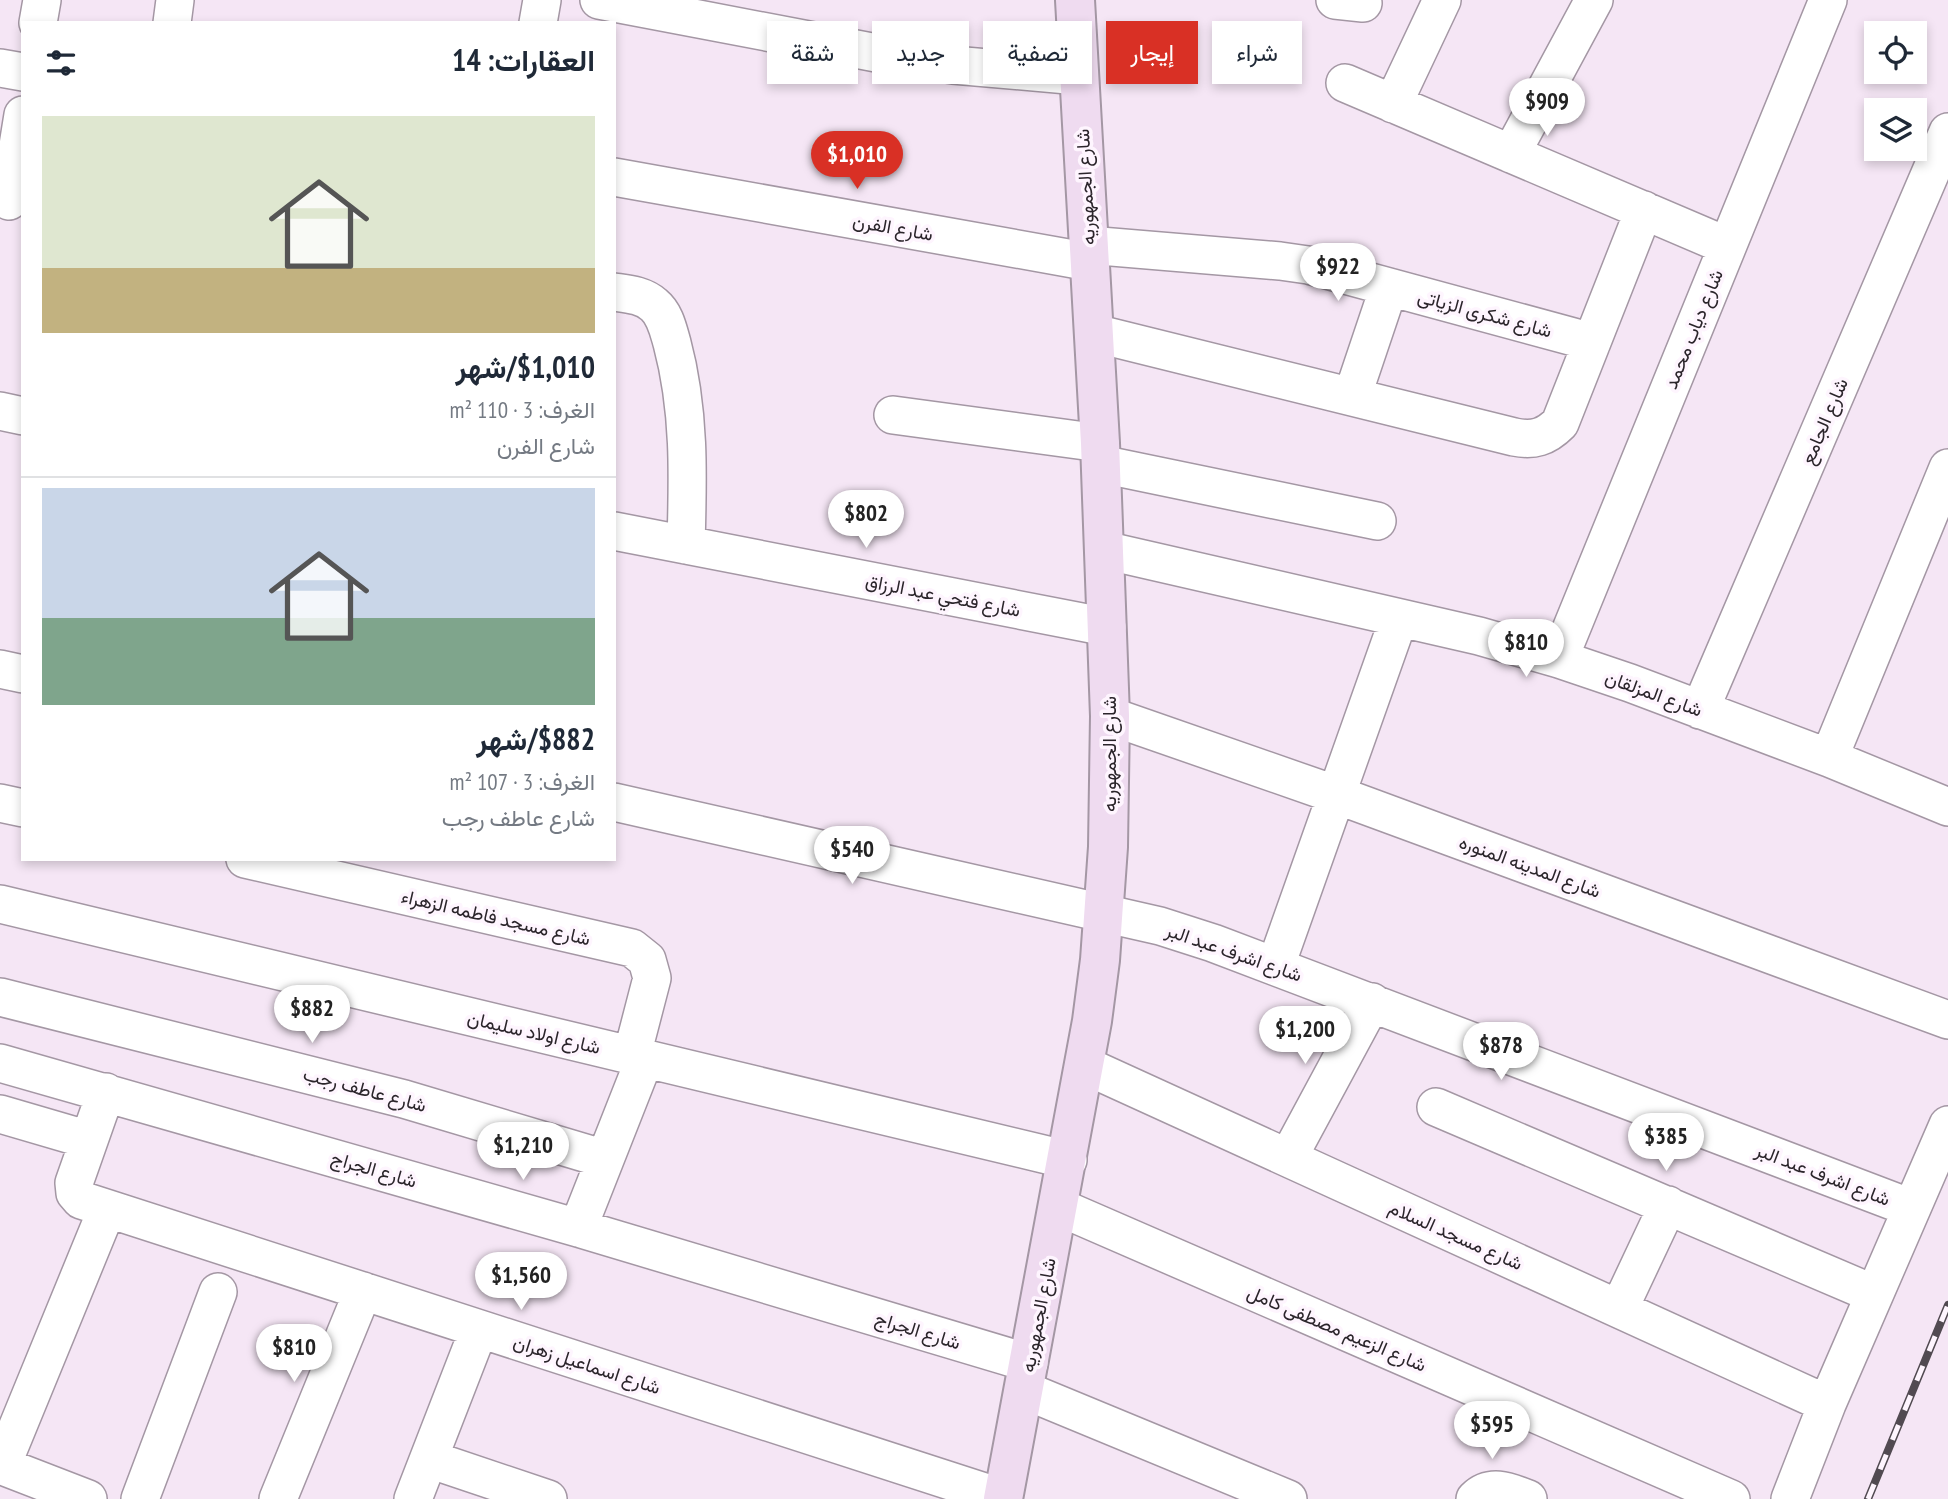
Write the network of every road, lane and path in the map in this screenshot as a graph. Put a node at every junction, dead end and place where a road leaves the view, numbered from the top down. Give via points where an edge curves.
1 (41, 0) edge
2 (174, 0) edge
3 (542, 0) edge
4 (599, 0) edge
5 (1075, 0) edge
6 (1442, 0) edge
7 (1594, 0) edge
8 (1828, 0) edge
9 (38, 21) edge
10 (172, 21) edge
11 (538, 21) edge
12 (1076, 21) edge
13 (0, 68) edge
14 (983, 68) edge
15 (21, 72) edge
16 (1345, 83) dead end
17 (1079, 84) edge
18 (1394, 104) junction
19 (21, 130) edge
20 (1948, 132) edge
21 (1511, 154) junction
22 (616, 177) edge
23 (11, 201) edge
24 (1644, 210) junction
25 (1727, 246) junction
26 (1089, 253) junction
27 (1389, 287) junction
28 (616, 292) edge
29 (1094, 333) junction
30 (1591, 342) junction
31 (1352, 397) junction
32 (0, 411) edge
33 (21, 415) edge
34 (893, 415) dead end
35 (1100, 454) junction
36 (1948, 468) edge
37 (1377, 521) dead end
38 (616, 531) edge
39 (686, 545) junction
40 (1104, 550) junction
41 (1399, 618) junction
42 (1107, 627) junction
43 (1559, 659) junction
44 (0, 669) edge
45 (21, 674) edge
46 (1700, 710) junction
47 (1110, 716) junction
48 (1829, 758) junction
49 (1337, 795) junction
50 (616, 802) edge
51 (0, 803) edge
52 (1948, 807) edge
53 (21, 808) edge
54 (254, 861) edge
55 (0, 904) edge
56 (1103, 914) junction
57 (1276, 965) junction
58 (0, 997) edge
59 (1372, 1002) junction
60 (1948, 1020) edge
61 (639, 1057) junction
62 (0, 1063) edge
63 (1084, 1065) junction
64 (106, 1092) junction
65 (1436, 1107) dead end
66 (0, 1114) edge
67 (1948, 1125) edge
68 (89, 1140) junction
69 (1288, 1158) junction
70 (605, 1160) junction
71 (1068, 1160) junction
72 (1668, 1205) junction
73 (1059, 1207) junction
74 (1911, 1208) junction
75 (107, 1209) junction
76 (578, 1228) junction
77 (363, 1291) junction
78 (218, 1292) dead end
79 (1874, 1293) junction
80 (1619, 1309) junction
81 (479, 1329) junction
82 (1026, 1376) junction
83 (1827, 1404) junction
84 (429, 1459) junction
85 (1, 1465) edge
86 (72, 1496) edge
87 (1003, 1498) edge
88 (139, 1499) edge
89 (278, 1499) edge
90 (413, 1499) edge
91 (548, 1499) edge
92 (1288, 1499) edge
93 (1475, 1499) edge
94 (1528, 1499) edge
95 (1731, 1499) edge
96 (1790, 1499) edge

1 - 9 street
2 - 10 street
3 - 11 street
4 - 14 street via 887,55
5 - 12 main road, شارع الجمهوريه
6 - 18 street
7 - 21 street
8 - 25 street, شارع دياب محمد
13 - 15 street
16 - 18 street
17 - 26 main road, شارع الجمهوريه
18 - 21 street
19 - 23 street
20 - 46 street, شارع الجامع
21 - 24 street
22 - 26 street, شارع الفرن
24 - 25 street
24 - 30 street
25 - 43 street, شارع دياب محمد
26 - 27 street, شارع شكرى الزياتى via 1280,261
26 - 29 main road, شارع الجمهوريه
27 - 30 street, شارع شكرى الزياتى
27 - 31 street
28 - 39 street via 642,296 654,304 668,329 687,428
29 - 31 street
29 - 35 main road, شارع الجمهوريه
30 - 31 street via 1560,422 1539,438 1514,437
32 - 33 street
34 - 35 street
35 - 37 street
35 - 40 main road, شارع الجمهوريه
36 - 48 street
38 - 39 street, شارع فتحي عبد الرزاق
39 - 42 street, شارع فتحي عبد الرزاق
40 - 41 street, شارع المزلقان
40 - 42 main road, شارع الجمهوريه
41 - 43 street, شارع المزلقان
41 - 49 street
42 - 47 main road, شارع الجمهوريه
43 - 46 street, شارع المزلقان
44 - 45 street
46 - 48 street, شارع المزلقان
47 - 49 street, شارع المدينه المنوره
47 - 56 main road, شارع الجمهوريه
48 - 52 street, شارع المزلقان
49 - 57 street
49 - 60 street, شارع المدينه المنوره
50 - 56 street, شارع اشرف عبد البر
51 - 53 street
54 - 61 street, شارع مسجد فاطمه الزهراء via 632,948 647,960 652,978
55 - 61 street, شارع اولاد سليمان
56 - 57 street, شارع اشرف عبد البر via 1160,926
56 - 63 main road, شارع الجمهوريه
57 - 59 street, شارع اشرف عبد البر
58 - 70 street, شارع عاطف رجب via 369,1090
59 - 69 street
59 - 74 street, شارع اشرف عبد البر
61 - 70 street, شارع مسجد فاطمه الزهراء
61 - 71 street, شارع اولاد سليمان
62 - 64 street, شارع الجراج
63 - 69 street, شارع مسجد السلام
63 - 71 main road, شارع الجمهوريه
64 - 68 street, شارع اسماعيل زهران
64 - 76 street, شارع الجراج
65 - 72 street
66 - 68 street
67 - 74 street
68 - 75 street, شارع اسماعيل زهران via 73,1188 81,1200
69 - 80 street, شارع مسجد السلام
70 - 76 street, شارع مسجد فاطمه الزهراء
71 - 73 main road, شارع الجمهوريه
72 - 79 street
72 - 80 street
73 - 82 main road, شارع الجمهوريه
73 - 95 street, شارع الزعيم مصطفى كامل
74 - 79 street
75 - 77 street, شارع اسماعيل زهران
75 - 85 street
76 - 82 street, شارع الجراج
77 - 81 street, شارع اسماعيل زهران
77 - 89 street
78 - 88 street
79 - 83 street
80 - 83 street, شارع مسجد السلام
81 - 84 street
81 - 87 street, شارع اسماعيل زهران
82 - 87 main road, شارع الجمهوريه
82 - 92 street, شارع الجراج
83 - 96 street
84 - 90 street
84 - 91 street
85 - 86 street
93 - 94 street via 1498,1489

